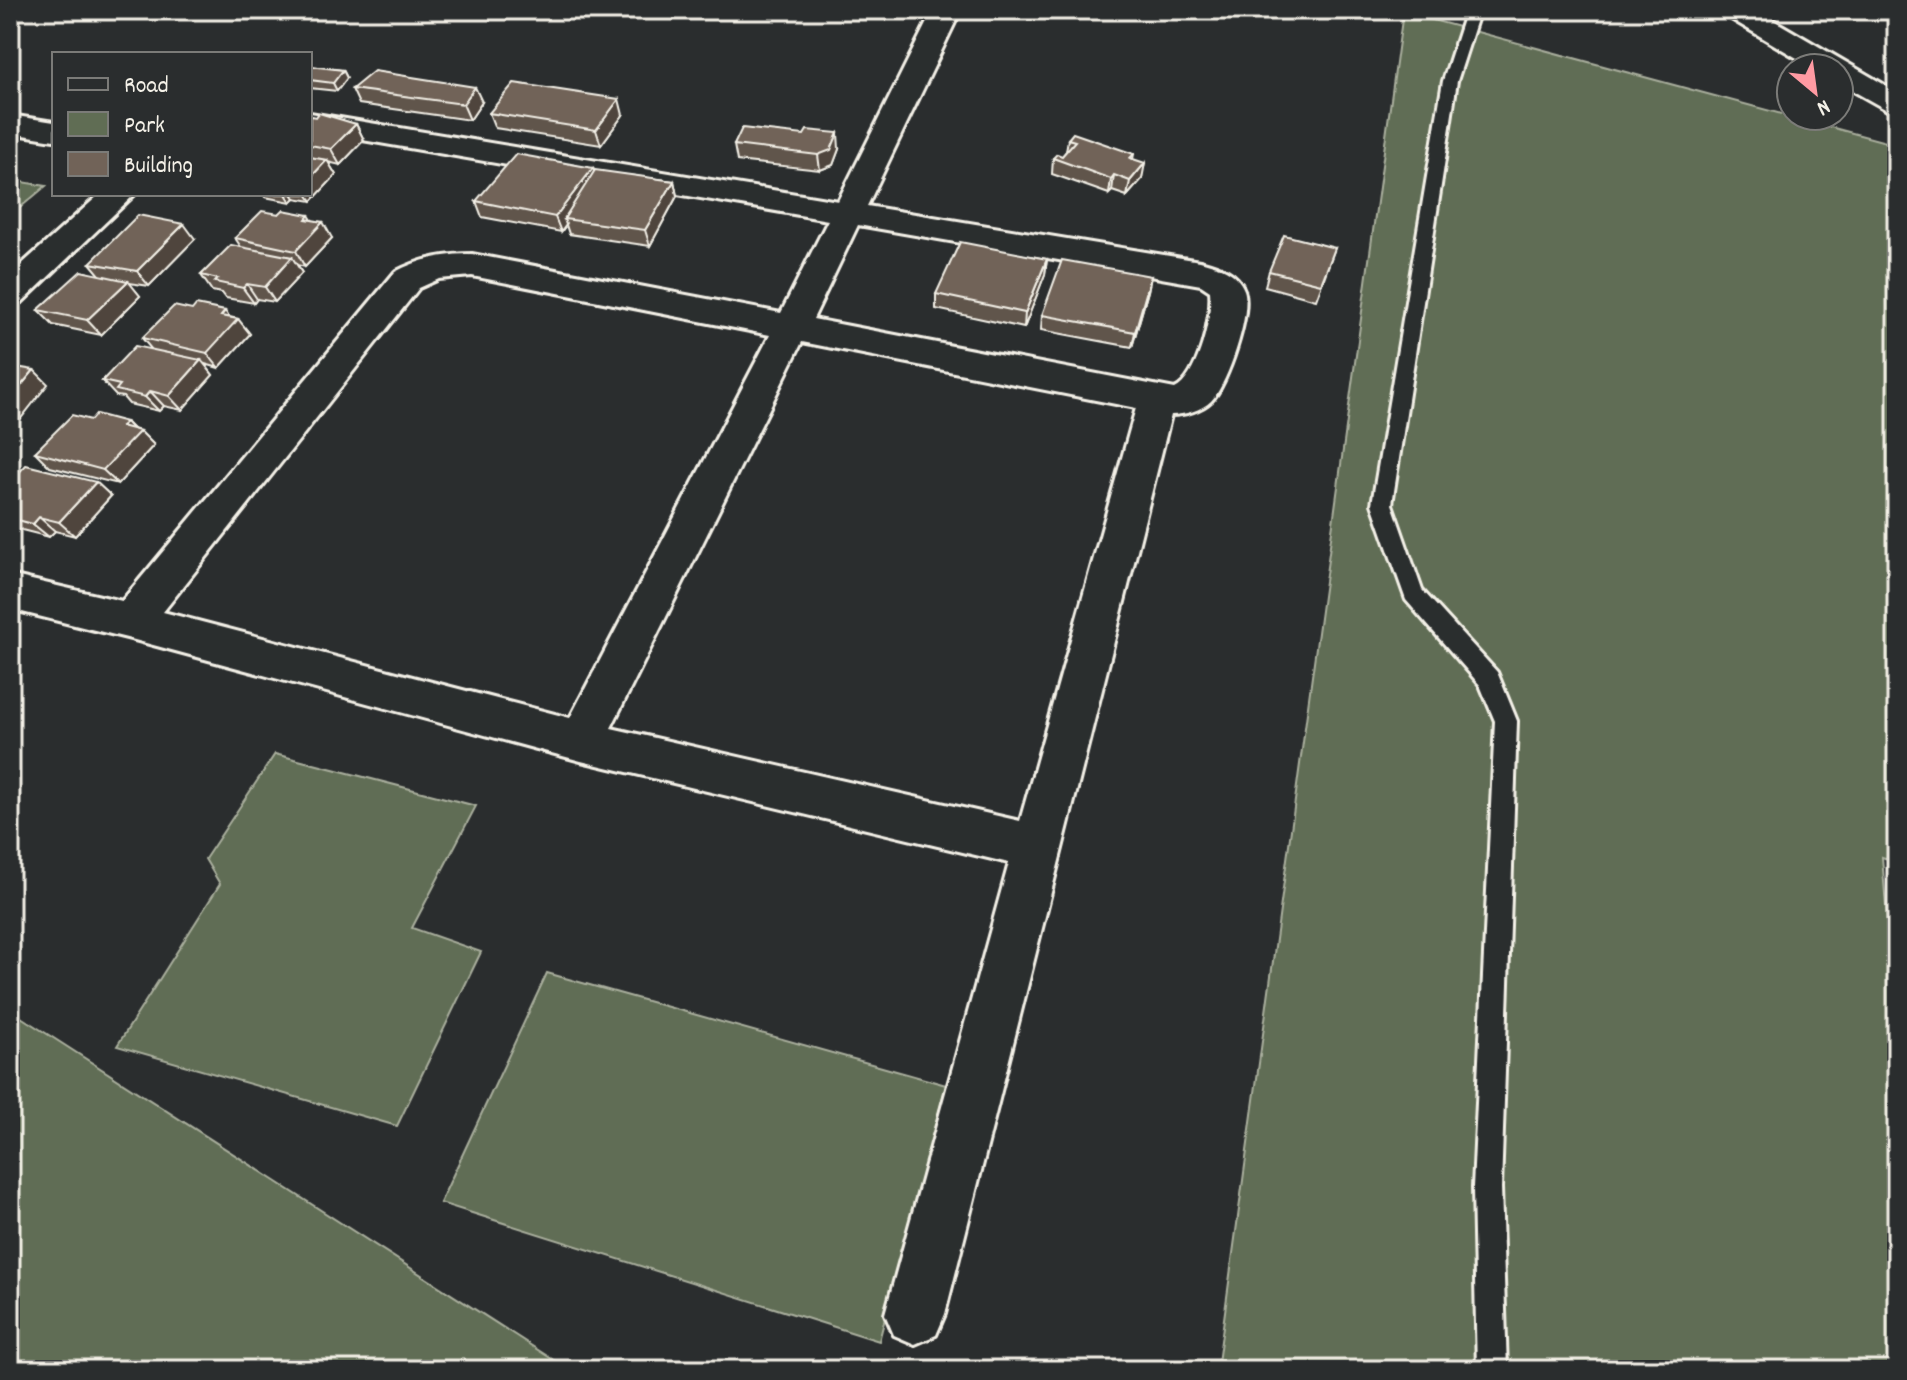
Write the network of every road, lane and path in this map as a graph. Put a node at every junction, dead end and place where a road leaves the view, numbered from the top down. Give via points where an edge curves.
1 (947, 10) edge
2 (1473, 10) edge
3 (1736, 10) edge
4 (1806, 52) edge
5 (1855, 81) edge
6 (1897, 104) edge
7 (312, 122) edge
8 (10, 124) edge
9 (52, 131) edge
10 (117, 196) edge
11 (845, 213) junction
12 (18, 278) edge
13 (789, 329) junction
14 (1157, 399) junction
15 (10, 592) edge
16 (131, 621) junction
17 (581, 741) junction
18 (1037, 847) junction
19 (915, 1314) dead end
20 (1492, 1370) edge

1 - 11 street
2 - 20 lane via 1450,81 1382,504 1413,594 1489,679 1506,721 1487,1188
3 - 4 street
5 - 6 street
7 - 11 street
8 - 9 street
10 - 12 street
11 - 13 street
11 - 14 street via 1218,279 1228,291 1228,308 1204,385 1190,399
13 - 14 street
13 - 16 street via 472,265 423,270 407,280
13 - 17 street
14 - 18 street
15 - 16 street
16 - 17 street
17 - 18 street
18 - 19 street

